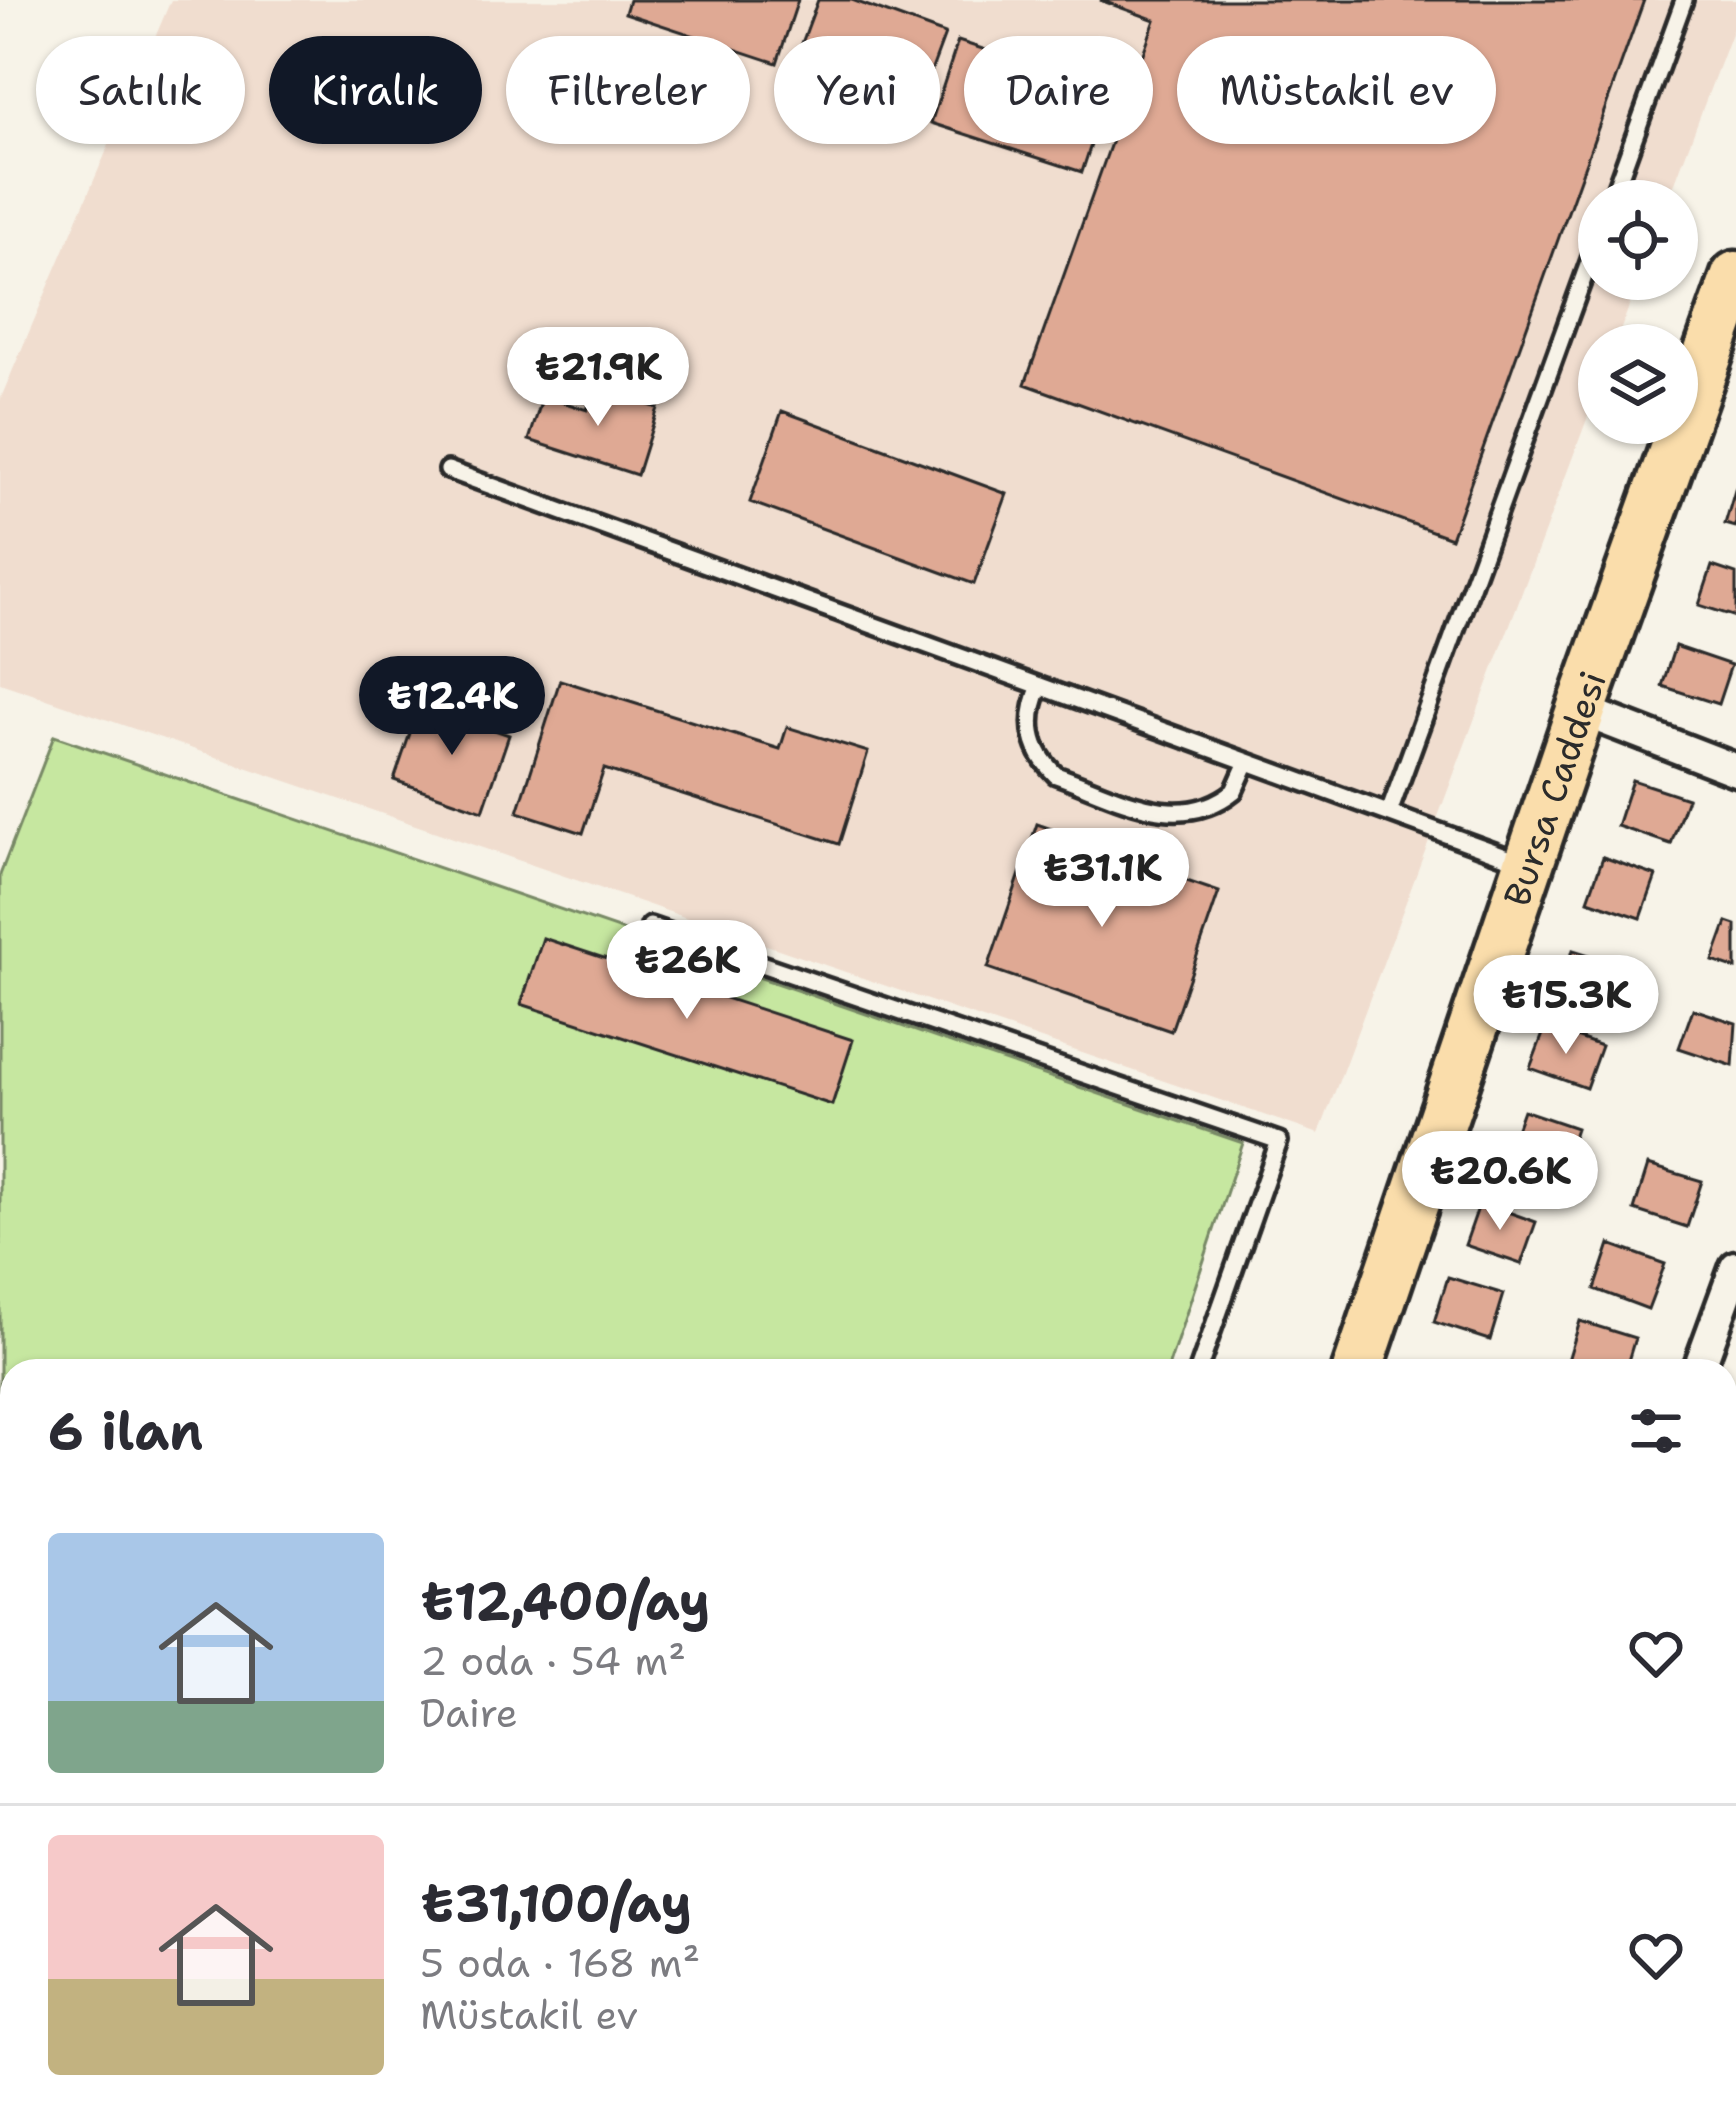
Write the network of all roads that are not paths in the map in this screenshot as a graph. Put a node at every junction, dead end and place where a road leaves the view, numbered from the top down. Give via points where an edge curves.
1 (1684, 0) edge
2 (1619, 180) edge
3 (1736, 276) edge
4 (1578, 293) edge
5 (448, 470) dead end
6 (1040, 686) junction
7 (1581, 710) junction
8 (1246, 762) junction
9 (1736, 770) edge
10 (1389, 814) junction
11 (1529, 865) junction
12 (650, 926) dead end
13 (1736, 1268) edge
14 (1202, 1359) edge
15 (1362, 1359) edge
16 (1702, 1359) edge

1 - 2 lane
3 - 7 main road, Bursa Caddesi
4 - 10 lane
5 - 6 lane
6 - 8 lane
6 - 8 lane via 1031,732 1056,775 1166,814 1189,813 1234,791
7 - 9 street
7 - 11 main road, Bursa Caddesi
8 - 10 lane
10 - 11 lane
11 - 15 main road, Bursa Caddesi
12 - 14 lane via 1279,1141
13 - 16 street

